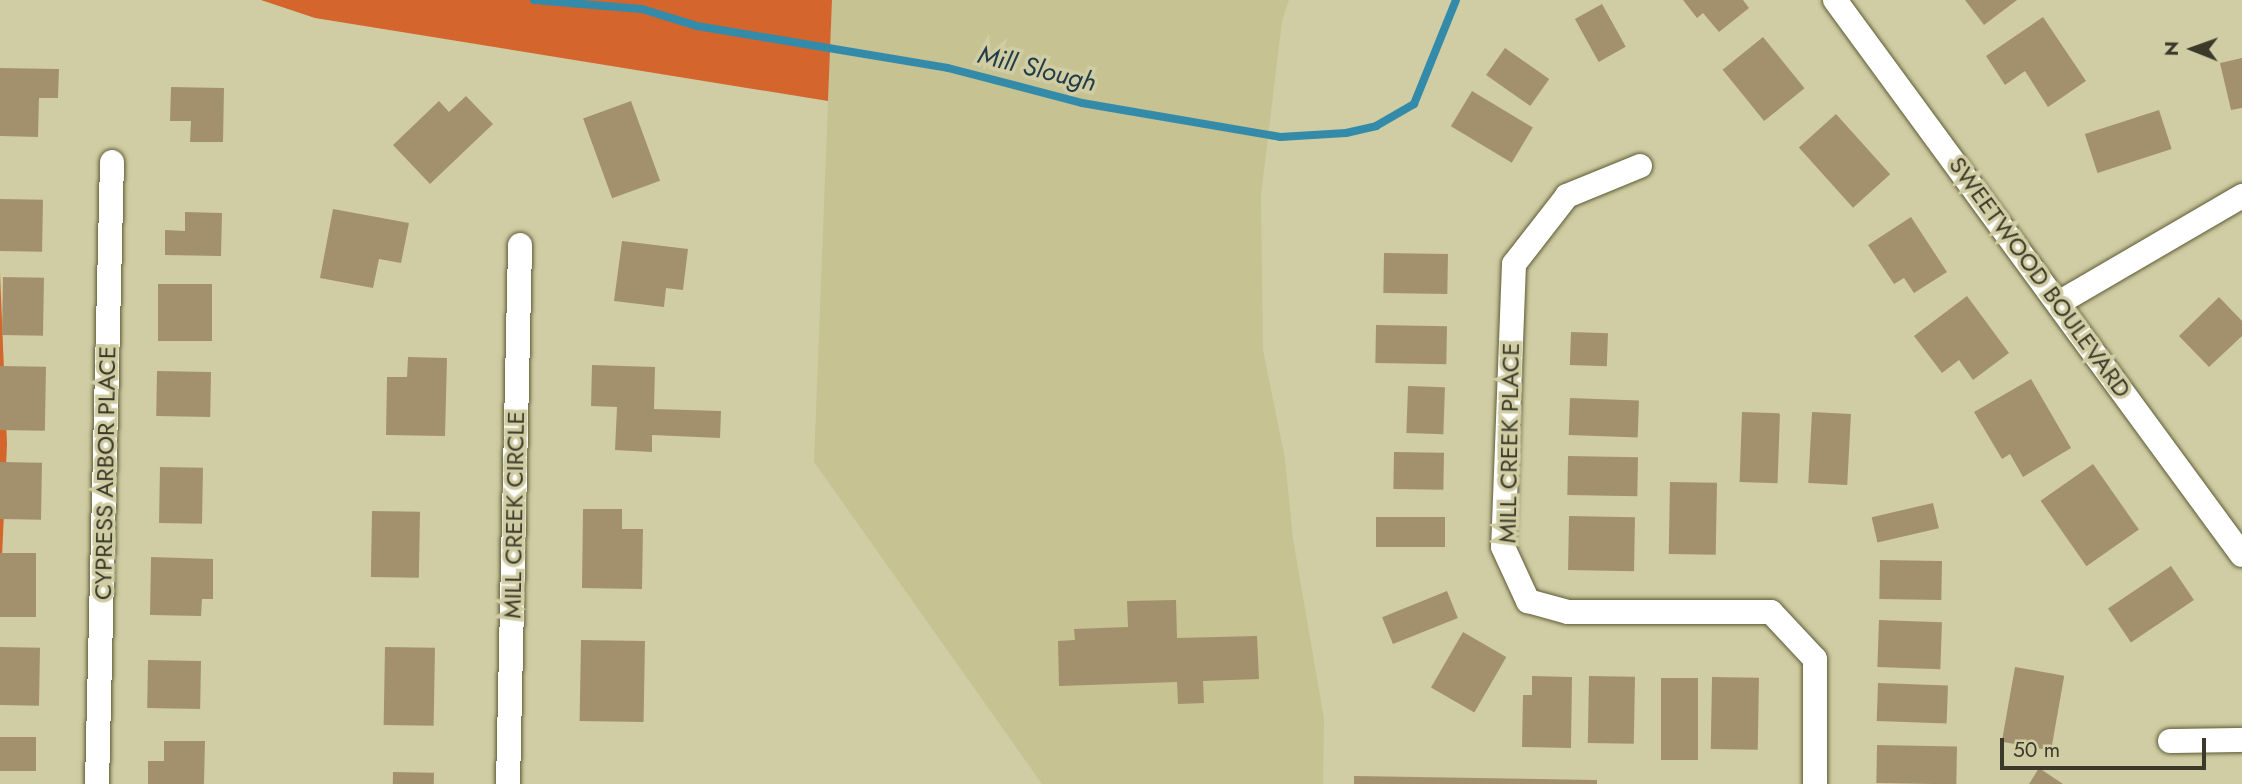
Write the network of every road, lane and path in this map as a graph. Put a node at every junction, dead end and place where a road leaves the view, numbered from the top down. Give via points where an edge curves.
1 (1835, 0) edge
2 (112, 162) dead end
3 (1640, 166) dead end
4 (2242, 196) edge
5 (520, 246) dead end
6 (2060, 302) junction
7 (2242, 555) edge
8 (2242, 740) edge
9 (2170, 741) dead end
10 (97, 784) edge
11 (508, 784) edge
12 (1815, 784) edge

1 - 6 street, SWEETWOOD BOULEVARD
2 - 10 street, CYPRESS ARBOR PLACE
3 - 12 street, MILL CREEK PLACE via 1567,196 1514,264 1503,547 1528,601 1568,612 1771,612 1815,659
4 - 6 street
5 - 11 street, MILL CREEK CIRCLE
6 - 7 street, SWEETWOOD BOULEVARD
8 - 9 street

